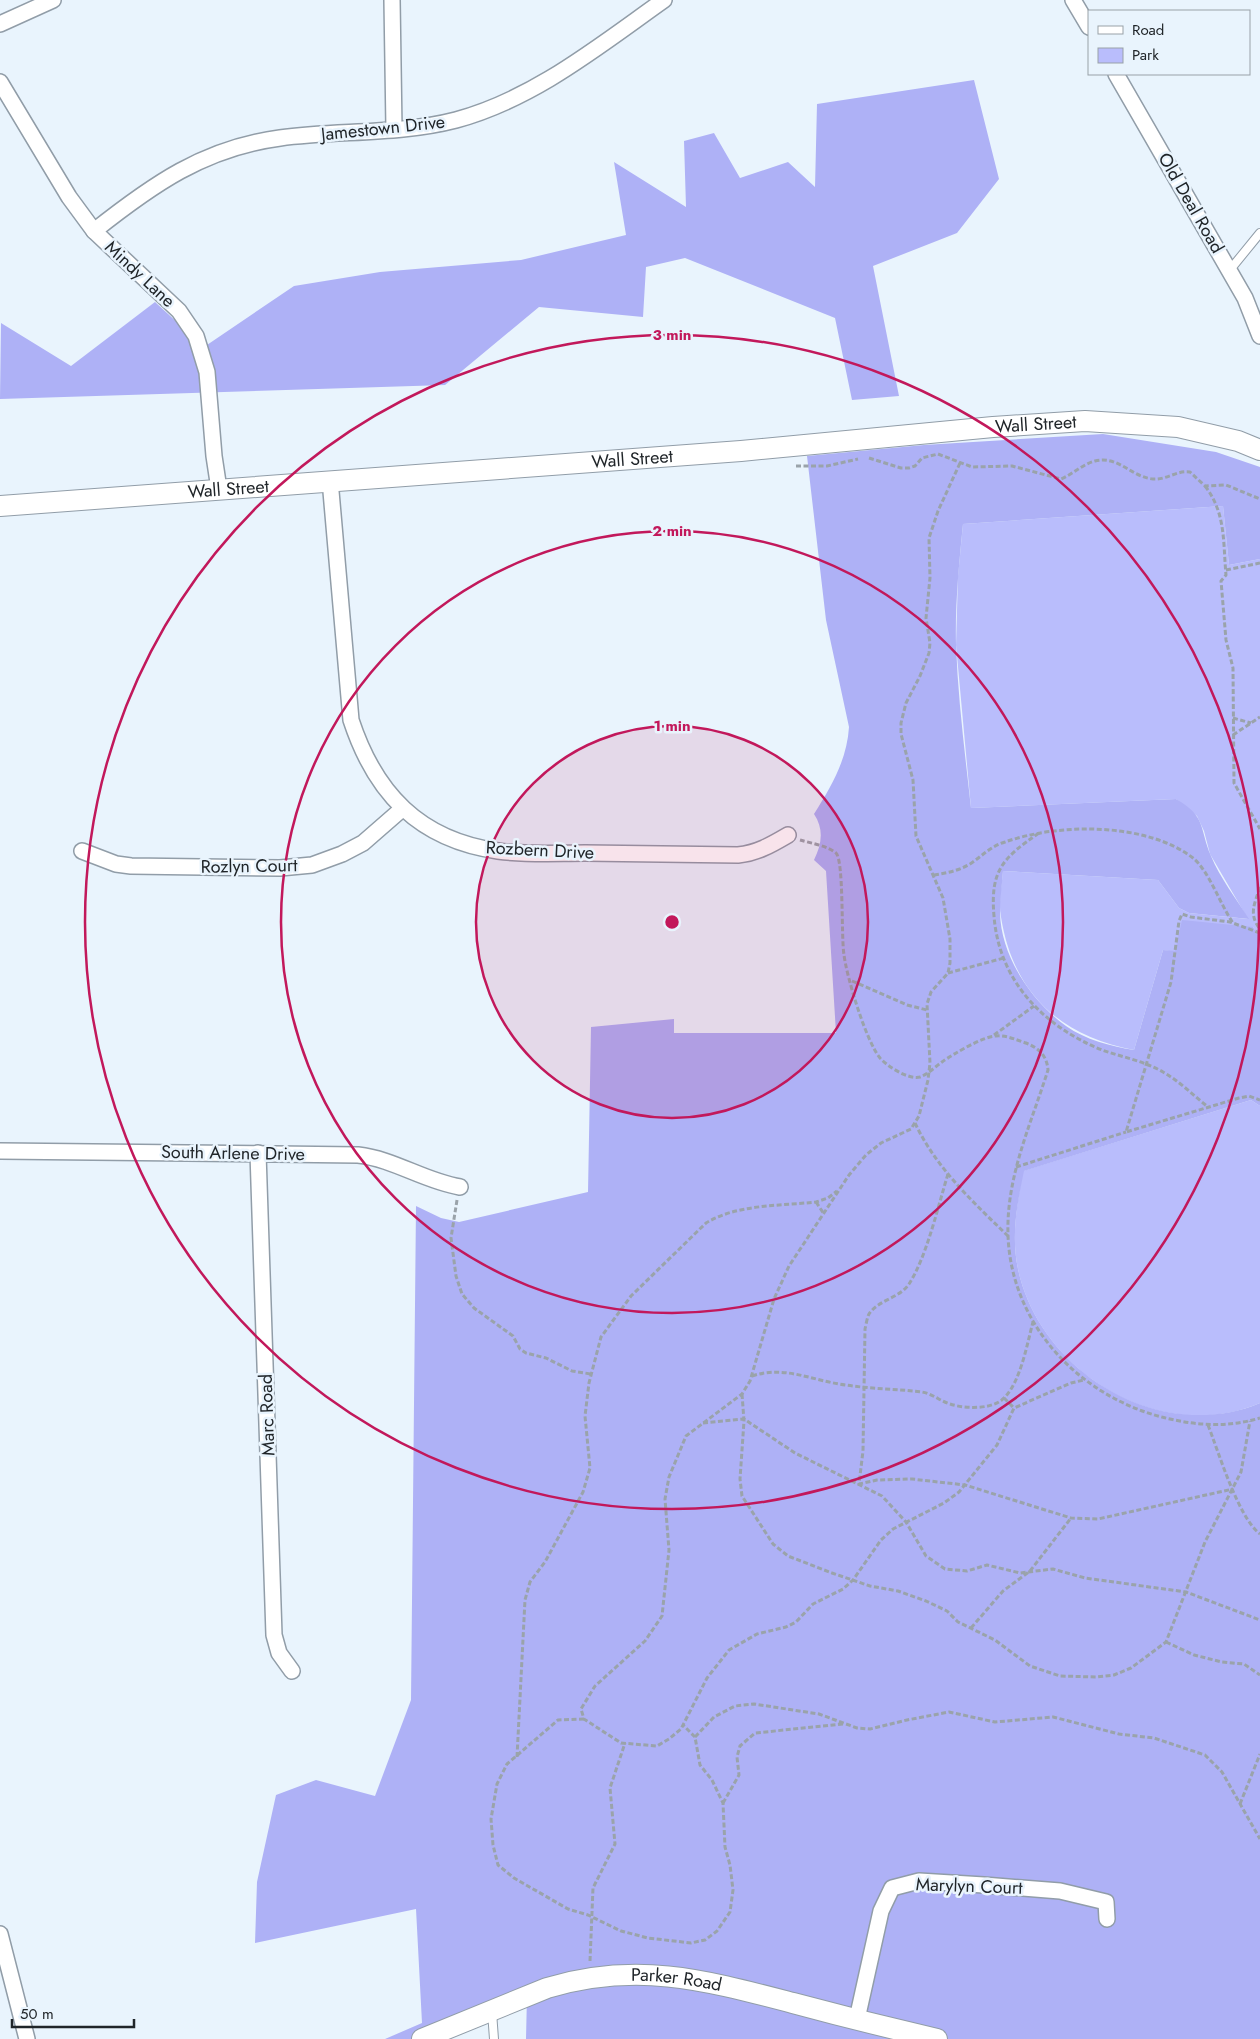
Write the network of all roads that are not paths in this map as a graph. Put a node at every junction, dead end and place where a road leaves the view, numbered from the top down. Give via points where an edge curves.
1 (53, 0) edge
2 (392, 0) edge
3 (664, 0) edge
4 (1073, 0) edge
5 (0, 24) edge
6 (1088, 25) edge
7 (1117, 75) edge
8 (0, 82) edge
9 (394, 129) junction
10 (94, 231) junction
11 (1260, 233) edge
12 (1229, 271) junction
13 (1260, 336) edge
14 (1260, 450) edge
15 (330, 480) junction
16 (219, 489) junction
17 (0, 506) edge
18 (402, 809) junction
19 (788, 836) road end
20 (82, 851) dead end
21 (0, 1151) edge
22 (258, 1153) junction
23 (460, 1187) road end
24 (292, 1671) dead end
25 (1106, 1919) dead end
26 (0, 1934) edge
27 (492, 2010) junction
28 (856, 2020) junction
29 (890, 2034) edge
30 (27, 2039) edge
31 (422, 2039) edge
32 (494, 2039) edge
33 (938, 2039) edge

1 - 5 street
2 - 9 street
3 - 9 street, Jamestown Drive via 561,72 521,95 456,120
4 - 6 street
7 - 12 street, Old Deal Road
8 - 10 street, Mindy Lane via 69,197
9 - 10 street, Jamestown Drive via 280,138 220,152 158,182
10 - 16 street, Mindy Lane via 179,312 196,336 206,372
11 - 12 lane
12 - 13 street, Old Deal Road via 1252,313
14 - 15 street, Wall Street via 1238,441 1178,427 1085,422 993,427 741,451
15 - 16 street, Wall Street
15 - 18 street, Rozbern Drive via 352,720 360,747 376,777
16 - 17 street, Wall Street
18 - 19 street, Rozbern Drive via 456,841 499,851 738,855 751,854
18 - 20 street, Rozlyn Court via 363,843 329,860 299,867 131,866
21 - 22 street, South Arlene Drive
22 - 23 street, South Arlene Drive via 368,1156 385,1160 428,1180
22 - 24 street, Marc Road via 274,1635 279,1653
25 - 28 street, Marylyn Court via 1106,1902 1060,1891 919,1881 892,1888 881,1911
26 - 30 street
27 - 28 street, Parker Road via 547,1988 590,1977 642,1974 680,1976 719,1984
27 - 31 street, Parker Road
27 - 32 lane
28 - 29 street, Parker Road
29 - 33 street, Parker Road

